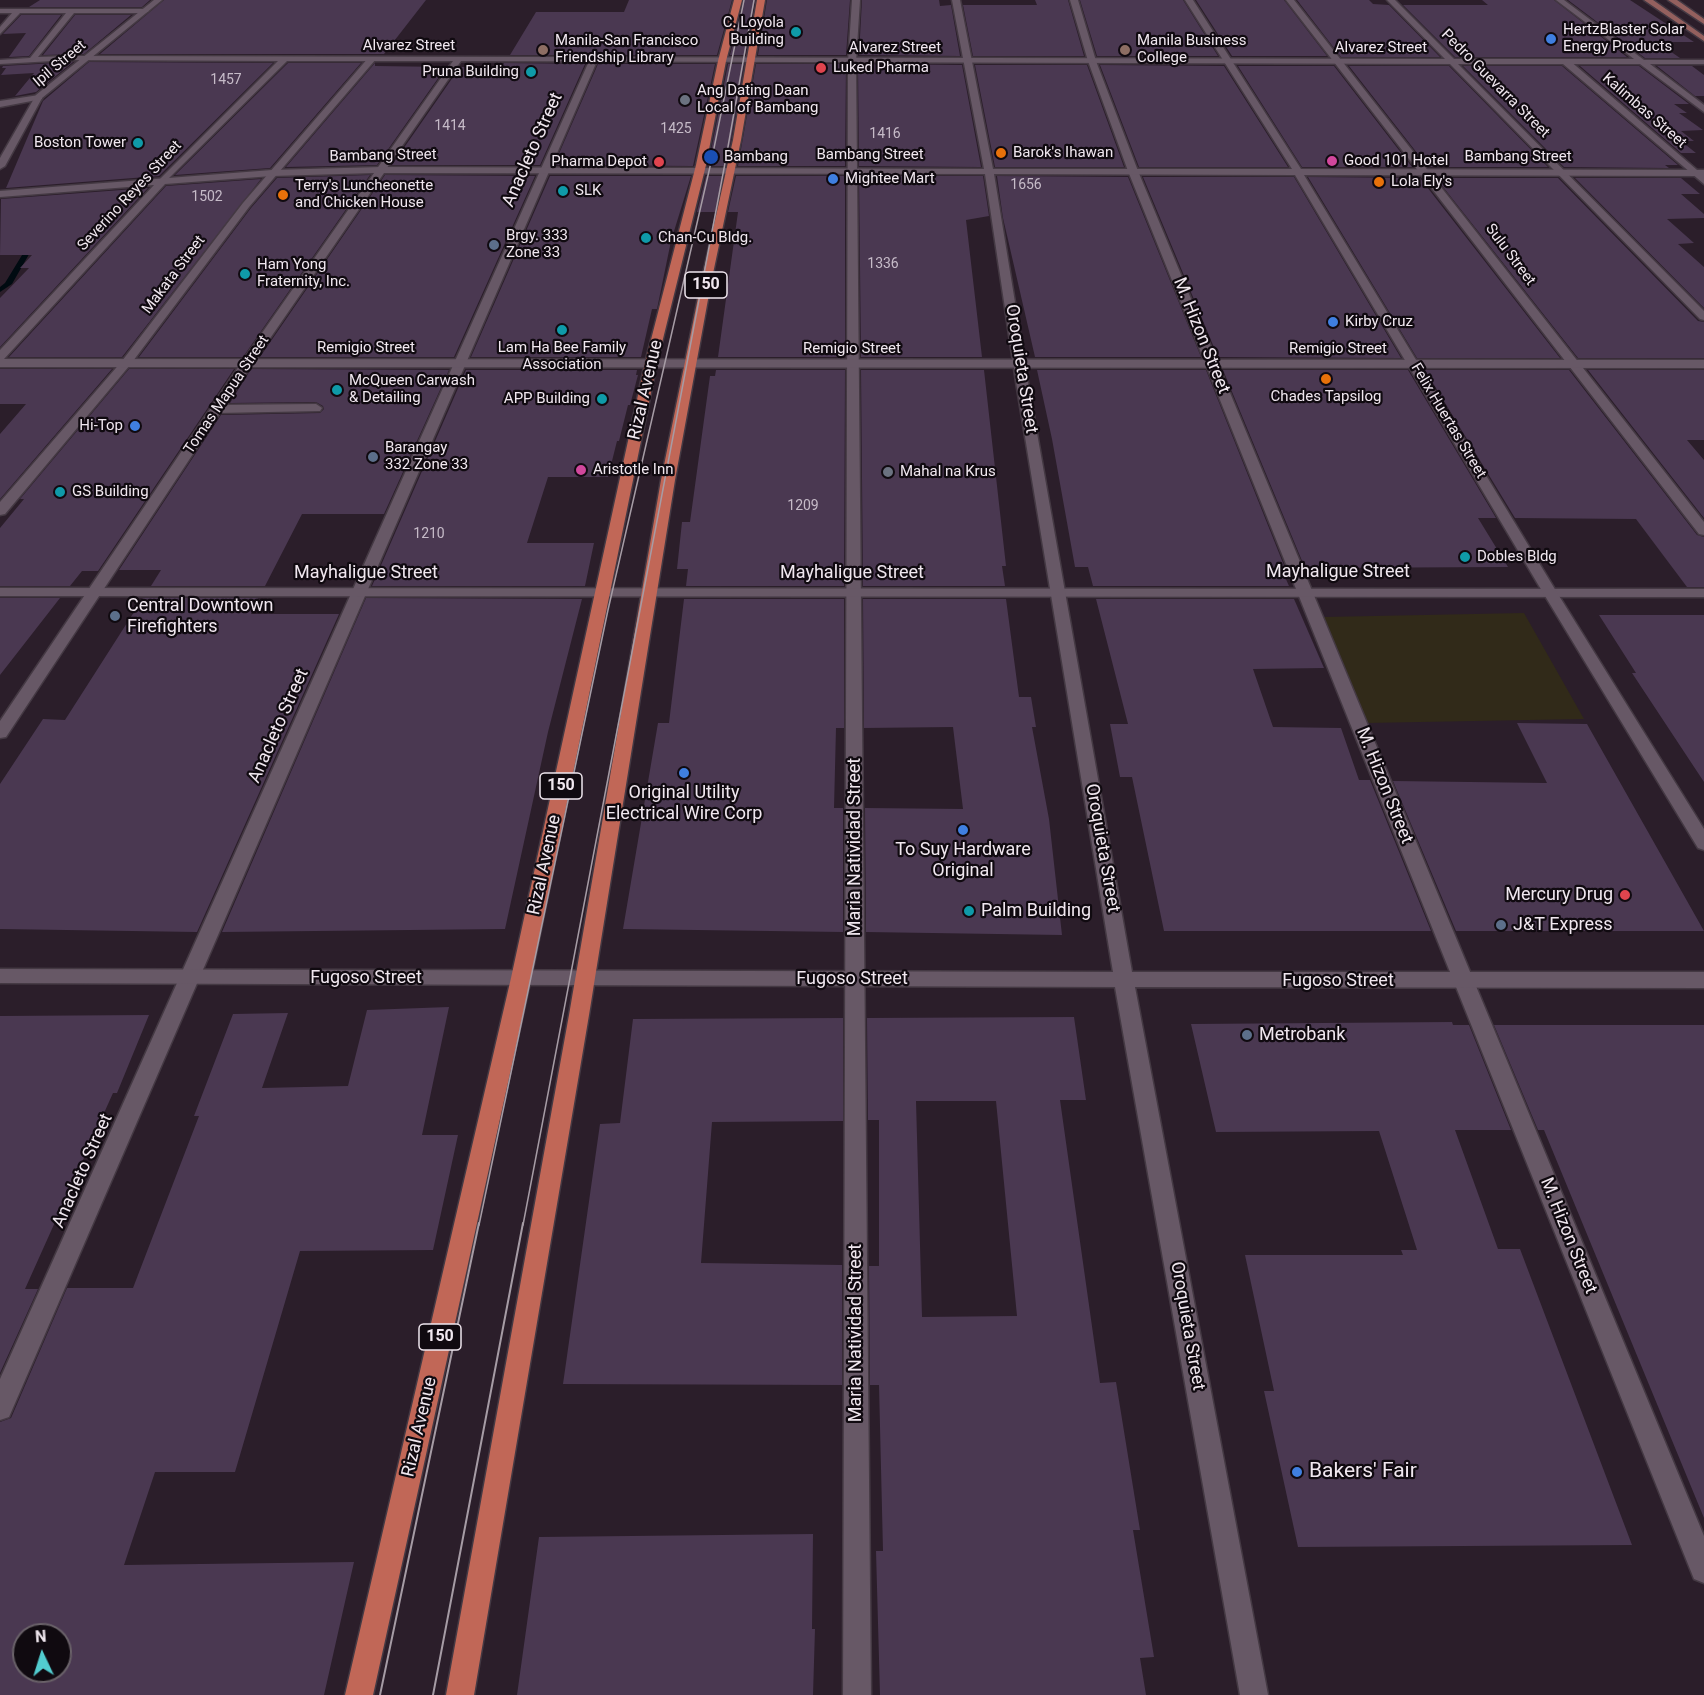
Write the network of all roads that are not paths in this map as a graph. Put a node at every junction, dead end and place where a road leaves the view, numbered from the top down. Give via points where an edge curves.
1 (158, 0) edge
2 (738, 0) edge
3 (761, 0) edge
4 (856, 0) edge
5 (956, 0) edge
6 (1074, 0) edge
7 (1189, 0) edge
8 (1290, 0) edge
9 (1391, 0) edge
10 (1560, 0) edge
11 (1648, 0) edge
12 (1672, 0) edge
13 (0, 11) edge
14 (18, 11) junction
15 (72, 11) junction
16 (145, 11) junction
17 (1704, 22) edge
18 (0, 32) edge
19 (1704, 39) edge
20 (33, 59) junction
21 (87, 59) junction
22 (284, 59) junction
23 (372, 59) junction
24 (458, 60) junction
25 (593, 61) junction
26 (722, 61) junction
27 (751, 61) junction
28 (1092, 61) junction
29 (1229, 61) junction
30 (1336, 61) junction
31 (0, 62) edge
32 (852, 62) junction
33 (968, 62) junction
34 (1452, 62) junction
35 (1566, 62) junction
36 (1643, 62) junction
37 (1704, 62) edge
38 (39, 97) junction
39 (0, 104) edge
40 (1704, 109) edge
41 (0, 166) edge
42 (381, 170) junction
43 (545, 170) junction
44 (852, 170) junction
45 (989, 170) junction
46 (700, 171) junction
47 (730, 171) junction
48 (1133, 171) junction
49 (1298, 172) junction
50 (1424, 172) junction
51 (1562, 172) junction
52 (1699, 173) edge
53 (272, 174) junction
54 (163, 181) junction
55 (1704, 181) edge
56 (0, 194) edge
57 (1704, 317) edge
58 (0, 357) edge
59 (0, 363) edge
60 (126, 363) junction
61 (248, 363) junction
62 (460, 363) junction
63 (651, 363) junction
64 (690, 363) junction
65 (1415, 363) junction
66 (853, 364) junction
67 (1020, 364) junction
68 (1212, 364) junction
69 (1573, 364) junction
70 (1704, 364) edge
71 (316, 408) dead end
72 (217, 409) junction
73 (0, 511) edge
74 (1704, 531) edge
75 (1549, 591) junction
76 (0, 592) edge
77 (94, 592) junction
78 (854, 592) junction
79 (1059, 592) junction
80 (1305, 592) junction
81 (359, 593) junction
82 (649, 593) junction
83 (1704, 593) edge
84 (601, 594) junction
85 (0, 733) edge
86 (1704, 844) edge
87 (0, 976) edge
88 (189, 978) junction
89 (521, 978) junction
90 (584, 979) junction
91 (855, 979) junction
92 (1124, 980) junction
93 (1704, 980) edge
94 (1464, 981) junction
95 (0, 1408) edge
96 (1704, 1569) edge
97 (359, 1695) edge
98 (459, 1695) edge
99 (857, 1695) edge
100 (1254, 1695) edge

1 - 16 street, Ipil Street
2 - 26 main road, Rizal Avenue / 150
3 - 27 main road, Rizal Avenue / 150
4 - 32 street, Maria Natividad Street
5 - 33 street, Oroquieta Street
6 - 28 street, M. Hizon Street
7 - 29 street, Felix Huertas Street
8 - 30 street, Sulu Street
9 - 34 street, Pedro Guevarra Street
10 - 36 street
11 - 19 main road
12 - 17 main road
13 - 14 street
14 - 15 street
14 - 18 street
15 - 16 street
15 - 20 street
16 - 21 street, Ipil Street
20 - 21 street, Alvarez Street
20 - 31 street, Alvarez Street
21 - 22 street, Alvarez Street
21 - 38 street, Ipil Street
22 - 23 street, Alvarez Street
22 - 54 street, Severino Reyes Street
23 - 24 street, Alvarez Street
23 - 53 street, Makata Street
24 - 25 street, Alvarez Street
24 - 42 street, Tomas Mapua Street
25 - 26 street, Alvarez Street
25 - 43 street, Anacleto Street
26 - 27 street, Alvarez Street
26 - 46 main road, Rizal Avenue / 150
27 - 32 street, Alvarez Street
27 - 47 main road, Rizal Avenue / 150
28 - 29 street, Alvarez Street
28 - 33 street, Alvarez Street
28 - 48 street, M. Hizon Street
29 - 30 street, Alvarez Street
29 - 49 street, Felix Huertas Street
30 - 34 street, Alvarez Street
30 - 50 street, Sulu Street
32 - 33 street, Alvarez Street
32 - 44 street, Maria Natividad Street
33 - 45 street, Oroquieta Street
34 - 35 street, Alvarez Street
34 - 51 street, Pedro Guevarra Street
35 - 36 street, Alvarez Street
35 - 52 street, Kalimbas Street
36 - 37 street, Alvarez Street
36 - 40 street
38 - 39 street
38 - 41 street, Ipil Street
42 - 43 street, Bambang Street
42 - 53 street, Bambang Street
42 - 61 street, Tomas Mapua Street
43 - 46 street, Bambang Street
43 - 62 street, Anacleto Street
44 - 45 street, Bambang Street
44 - 47 street, Bambang Street
44 - 66 street, Maria Natividad Street
45 - 48 street, Bambang Street
45 - 67 street, Oroquieta Street
46 - 47 street, Bambang Street
46 - 63 main road, Rizal Avenue / 150
47 - 64 main road, Rizal Avenue / 150
48 - 49 street, Bambang Street
48 - 68 street, M. Hizon Street
49 - 50 street, Bambang Street
49 - 65 street, Felix Huertas Street
50 - 51 street, Bambang Street
50 - 69 street, Sulu Street
51 - 52 street, Bambang Street
51 - 57 street, Pedro Guevarra Street
52 - 55 street, Kalimbas Street
53 - 54 street, Bambang Street
53 - 60 street, Makata Street
54 - 56 street, Bambang Street
54 - 58 street, Severino Reyes Street
59 - 60 street, Remigio Street
60 - 61 street, Remigio Street
60 - 73 street, Makata Street
61 - 62 street, Remigio Street
61 - 72 street, Tomas Mapua Street
62 - 63 street, Remigio Street
62 - 81 street, Anacleto Street
63 - 64 street, Remigio Street
63 - 84 main road, Rizal Avenue / 150
64 - 66 street, Remigio Street
64 - 82 main road, Rizal Avenue / 150
65 - 68 street, Remigio Street
65 - 69 street, Remigio Street
65 - 75 street, Felix Huertas Street
66 - 67 street, Remigio Street
66 - 78 street, Maria Natividad Street
67 - 68 street, Remigio Street
67 - 79 street, Oroquieta Street
68 - 80 street, M. Hizon Street
69 - 70 street, Remigio Street
69 - 74 street, Sulu Street
71 - 72 street
72 - 77 street, Tomas Mapua Street
75 - 80 street, Mayhaligue Street
75 - 83 street, Mayhaligue Street
75 - 86 street, Felix Huertas Street
76 - 77 street, Mayhaligue Street
77 - 81 street, Mayhaligue Street
77 - 85 street, Tomas Mapua Street
78 - 79 street, Mayhaligue Street
78 - 82 street, Mayhaligue Street
78 - 91 street, Maria Natividad Street
79 - 80 street, Mayhaligue Street
79 - 92 street, Oroquieta Street
80 - 94 street, M. Hizon Street
81 - 84 street, Mayhaligue Street
81 - 88 street, Anacleto Street
82 - 84 street, Mayhaligue Street
82 - 90 main road, Rizal Avenue / 150
84 - 89 main road, Rizal Avenue / 150
87 - 88 street, Fugoso Street
88 - 89 street, Fugoso Street
88 - 95 street, Anacleto Street
89 - 90 street, Fugoso Street
89 - 97 main road, Rizal Avenue / 150
90 - 91 street, Fugoso Street
90 - 98 main road, Rizal Avenue / 150
91 - 92 street, Fugoso Street
91 - 99 street, Maria Natividad Street
92 - 94 street, Fugoso Street
92 - 100 street, Oroquieta Street
93 - 94 street, Fugoso Street
94 - 96 street, M. Hizon Street

